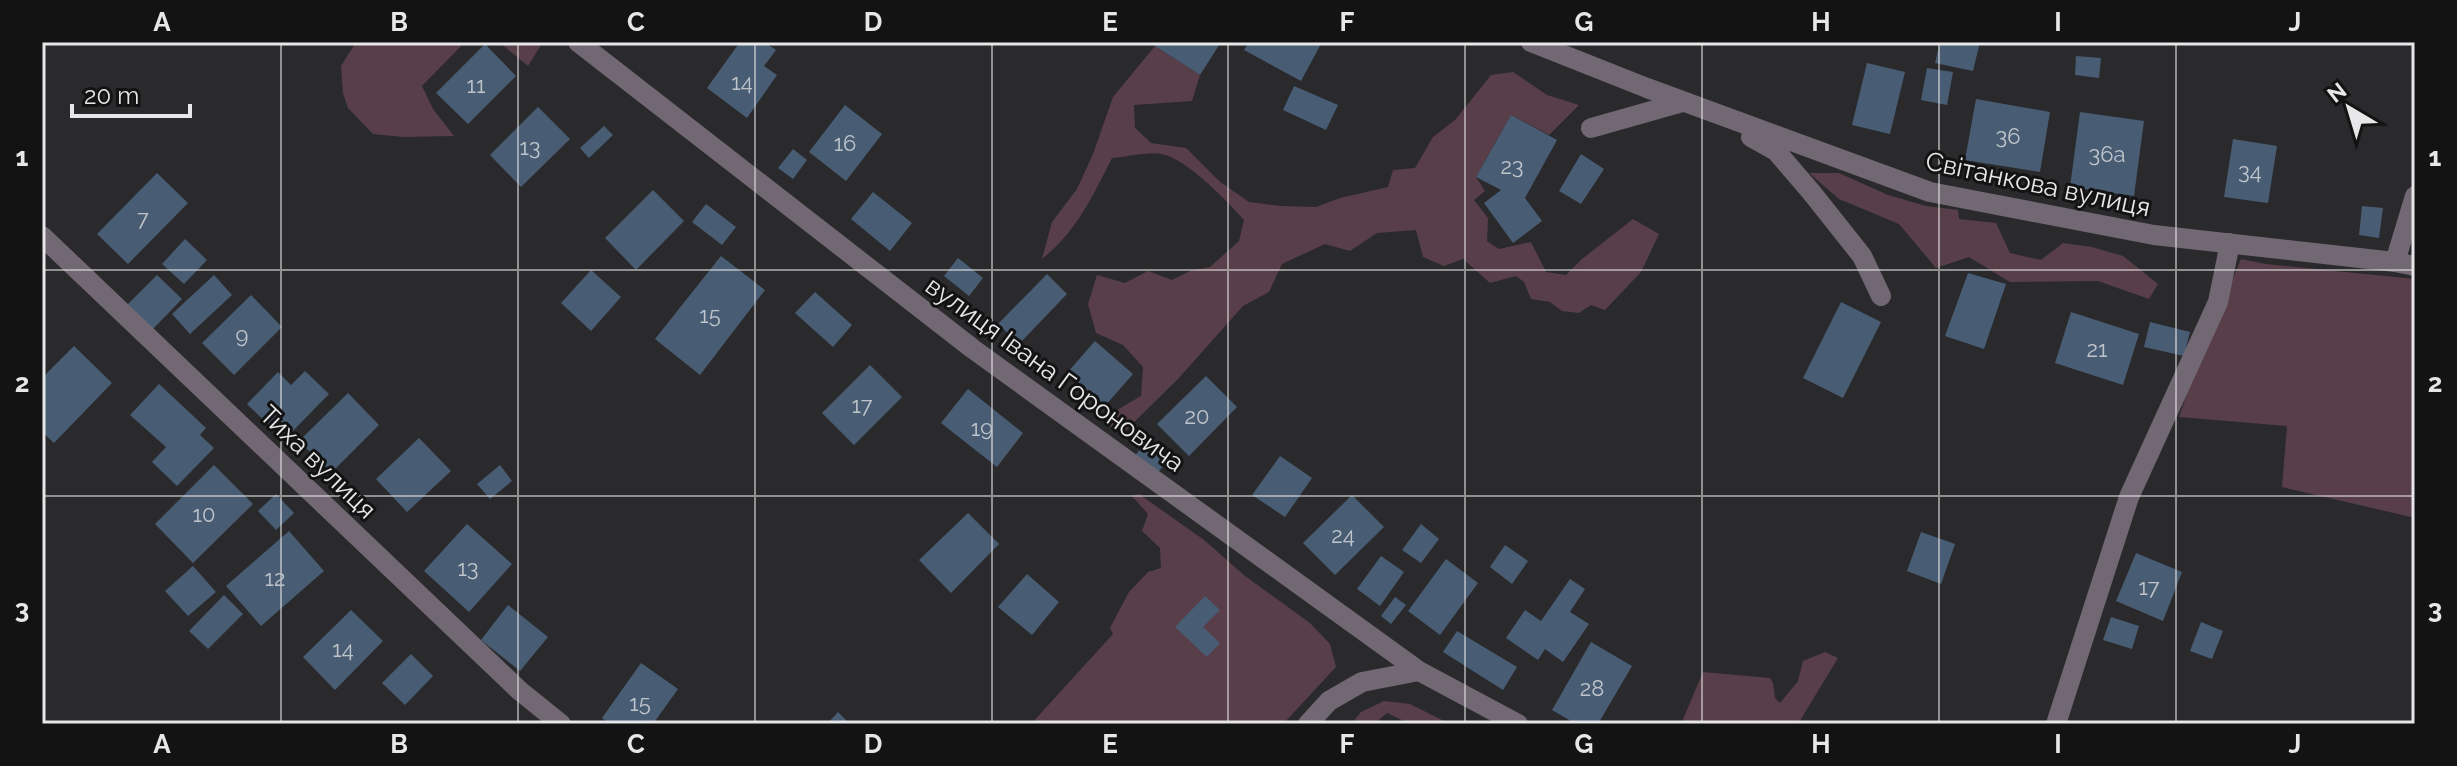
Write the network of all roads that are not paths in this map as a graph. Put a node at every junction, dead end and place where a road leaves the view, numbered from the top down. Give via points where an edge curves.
1 (578, 42) edge
2 (1531, 42) edge
3 (1684, 102) junction
4 (1591, 128) dead end
5 (2415, 196) edge
6 (42, 236) edge
7 (2230, 243) junction
8 (2405, 264) edge
9 (1881, 296) dead end
10 (1419, 671) junction
11 (561, 724) edge
12 (1308, 724) edge
13 (1518, 724) edge
14 (2056, 724) edge

1 - 10 street, вулиця Івана Гороновича via 973,349
2 - 3 street, Світанкова вулиця
3 - 4 street
3 - 7 street, Світанкова вулиця via 1930,192 2154,235
3 - 9 street via 1776,151 1862,256
5 - 8 street
6 - 11 street, Тиха вулиця via 520,691
7 - 8 street, Світанкова вулиця
7 - 14 street via 2218,302 2129,497
10 - 12 street via 1362,682 1329,701
10 - 13 street, вулиця Івана Гороновича

